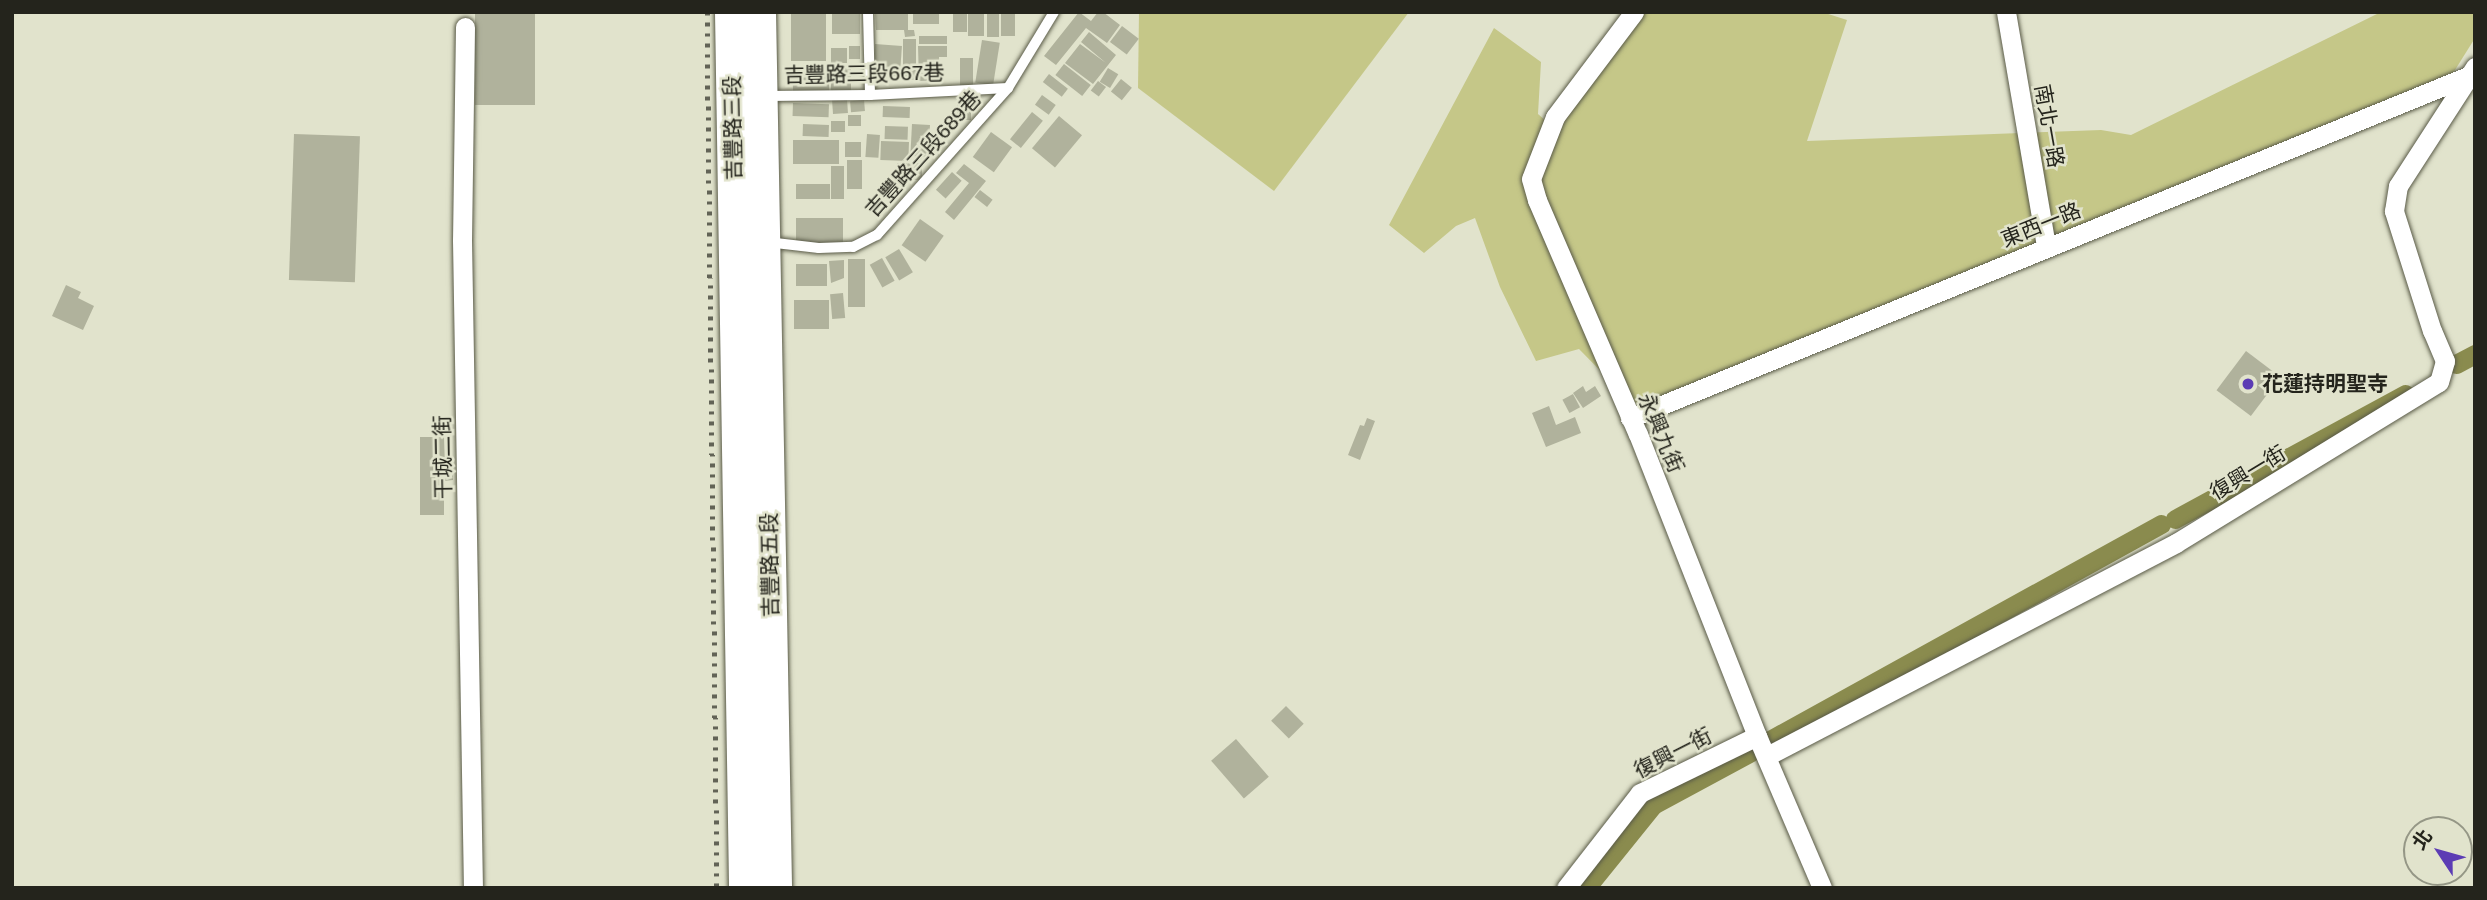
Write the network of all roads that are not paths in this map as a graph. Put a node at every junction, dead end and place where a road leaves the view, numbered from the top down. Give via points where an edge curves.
1 (732, 12) edge
2 (760, 12) edge
3 (867, 12) edge
4 (1054, 12) edge
5 (1634, 12) edge
6 (2006, 12) edge
7 (465, 27) dead end
8 (2472, 71) edge
9 (1008, 88) junction
10 (870, 95) junction
11 (762, 96) junction
12 (750, 242) junction
13 (2046, 247) junction
14 (1630, 418) junction
15 (1757, 736) junction
16 (1767, 756) junction
17 (473, 888) edge
18 (744, 888) edge
19 (776, 888) edge
20 (1566, 888) edge
21 (1822, 888) edge

1 - 12 main road, 吉豐路三段
2 - 11 main road, 吉豐路三段
3 - 10 lane
4 - 9 lane, 吉豐路三段689巷
5 - 14 street, 永興九街 via 1555,117 1531,179
6 - 13 street, 南北一路
7 - 17 street, 干城二街 via 462,240
8 - 13 street, 東西一路
8 - 16 street, 復興一街 via 2398,186 2394,211 2445,361 2439,382 2176,543
9 - 10 lane, 吉豐路三段667巷
9 - 12 lane, 吉豐路三段689巷 via 877,234 853,247
10 - 11 lane, 吉豐路三段667巷
11 - 12 main road, 吉豐路三段
12 - 18 main road, 吉豐路五段
12 - 19 main road, 吉豐路五段
13 - 14 street, 東西一路
14 - 15 street, 永興九街
15 - 16 street, 永興九街
15 - 20 street, 復興一街 via 1640,793
16 - 21 street, 永興九街

